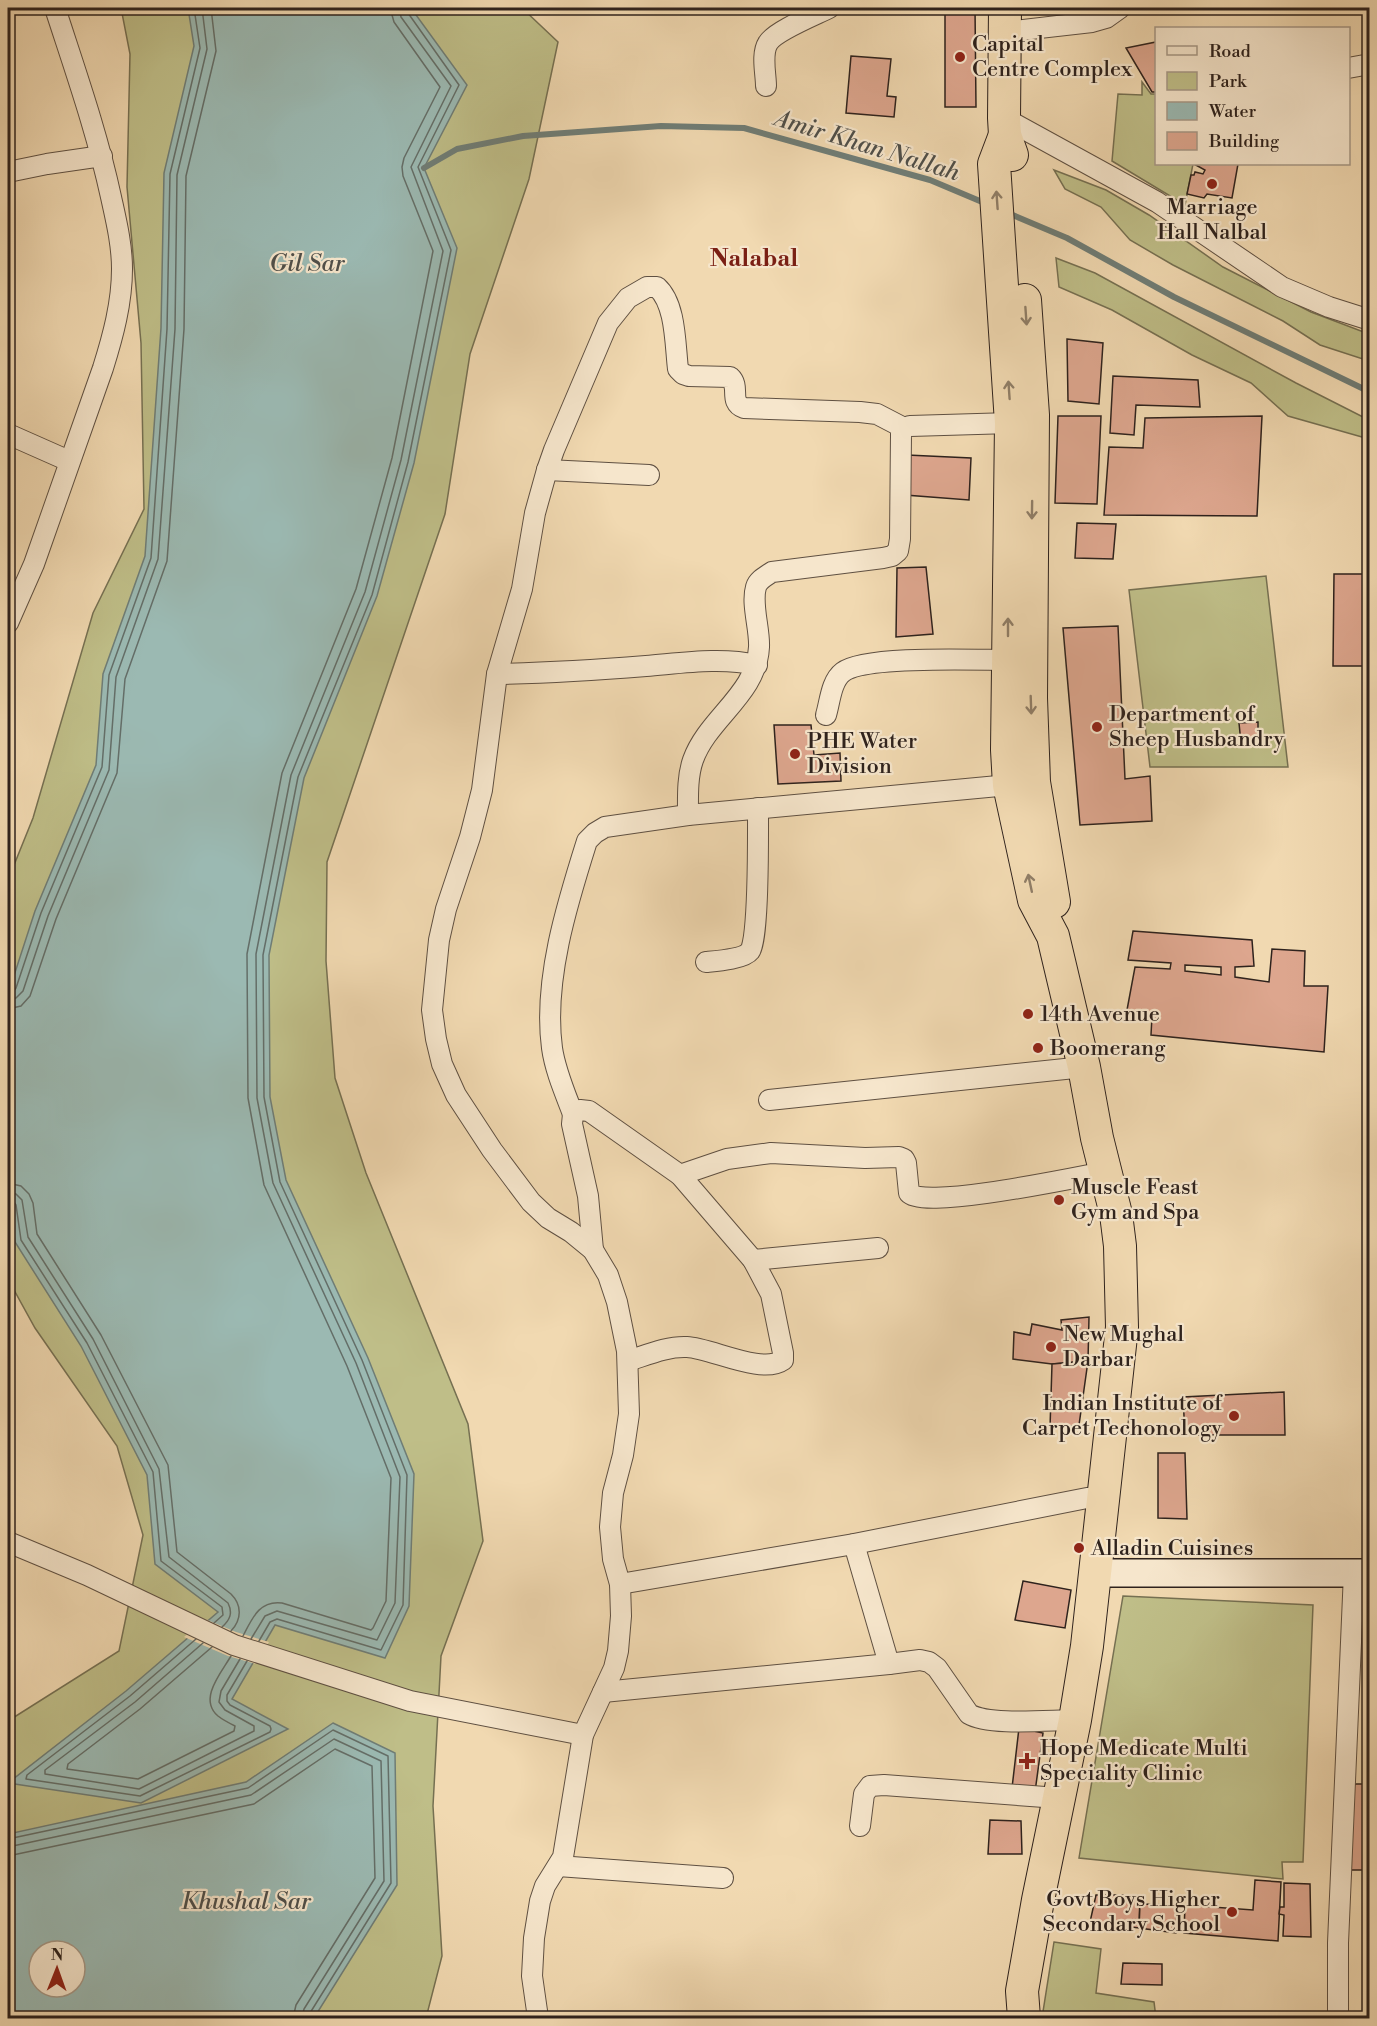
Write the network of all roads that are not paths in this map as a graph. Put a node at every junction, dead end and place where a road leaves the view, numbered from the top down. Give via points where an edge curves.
1 (55, 8) edge
2 (829, 8) edge
3 (1120, 8) edge
4 (1005, 20) edge
5 (1370, 64) edge
6 (1350, 68) edge
7 (766, 86) dead end
8 (1004, 126) junction
9 (102, 156) junction
10 (8, 172) edge
11 (1370, 320) edge
12 (1022, 419) junction
13 (904, 428) junction
14 (8, 434) edge
15 (69, 461) junction
16 (547, 470) junction
17 (649, 475) dead end
18 (1019, 577) junction
19 (8, 623) edge
20 (1008, 660) junction
21 (757, 665) junction
22 (497, 674) junction
23 (826, 715) dead end
24 (1009, 786) junction
25 (758, 808) junction
26 (688, 815) junction
27 (1053, 936) junction
28 (706, 962) dead end
29 (1084, 1067) junction
30 (769, 1100) dead end
31 (573, 1114) junction
32 (1105, 1172) junction
33 (680, 1174) junction
34 (878, 1248) dead end
35 (593, 1250) junction
36 (753, 1260) junction
37 (628, 1361) junction
38 (1105, 1497) junction
39 (8, 1542) edge
40 (854, 1544) junction
41 (1095, 1573) junction
42 (1362, 1573) edge
43 (620, 1584) junction
44 (889, 1664) junction
45 (603, 1692) junction
46 (1075, 1720) junction
47 (583, 1735) junction
48 (1058, 1798) junction
49 (860, 1826) dead end
50 (558, 1866) junction
51 (723, 1878) dead end
52 (1023, 2005) edge
53 (538, 2019) edge
54 (1002, 2019) edge
55 (1338, 2019) edge

1 - 9 street
2 - 7 street via 768,42
3 - 4 street via 1092,22
4 - 8 highway
5 - 6 street
8 - 11 street via 1157,202 1282,286
8 - 12 highway
9 - 10 street
9 - 15 street via 120,240 120,301 103,368
12 - 13 street
12 - 18 highway
13 - 16 street via 877,414 738,406 734,380 730,377 689,376 678,369 665,294 657,286 646,287 628,298 608,323
13 - 21 street via 898,551 883,558 772,572 764,577 756,586 755,596
14 - 15 street
15 - 19 street via 34,564
16 - 17 street
16 - 22 street via 522,589
20 -> 18 highway
18 -> 27 highway via 1031,698 1034,782 1054,898
20 - 23 street via 860,664 842,673
20 - 24 highway
21 - 22 street via 704,662
21 - 26 street via 737,699 705,736 692,761
22 - 35 street via 482,790 439,940 432,1010 436,1039 456,1095 515,1184 548,1218
24 - 25 street
27 -> 24 highway via 1034,900
25 - 26 street
25 - 28 street via 754,944 744,956
26 - 31 street via 605,827 587,841 565,909 550,1018 552,1050
27 - 29 highway
29 - 30 street
29 - 32 highway
31 - 33 street via 589,1111
31 - 35 street
32 - 33 street via 1037,1186 942,1198 912,1196 906,1163 899,1157 771,1153 727,1159
32 - 38 highway via 1120,1246 1122,1327
33 - 36 street
34 - 36 street
35 - 37 street via 608,1275 617,1302
36 - 37 street via 771,1294 783,1360 770,1364 736,1360 684,1346
37 - 43 street via 630,1414 610,1527
38 - 40 street
38 - 41 highway
39 - 47 street via 234,1645 410,1701
40 - 43 street
40 - 44 street
41 - 42 main road
41 - 46 highway
42 - 55 street via 1338,1943
43 - 45 street via 618,1651
44 - 45 street
44 - 46 street via 929,1662 976,1718
45 - 47 street
46 - 48 highway
47 - 50 street via 567,1841
48 - 49 street via 870,1786 864,1794
48 - 52 highway
50 - 51 street
50 - 53 street via 543,1893 534,1938 532,1976
52 - 54 highway

